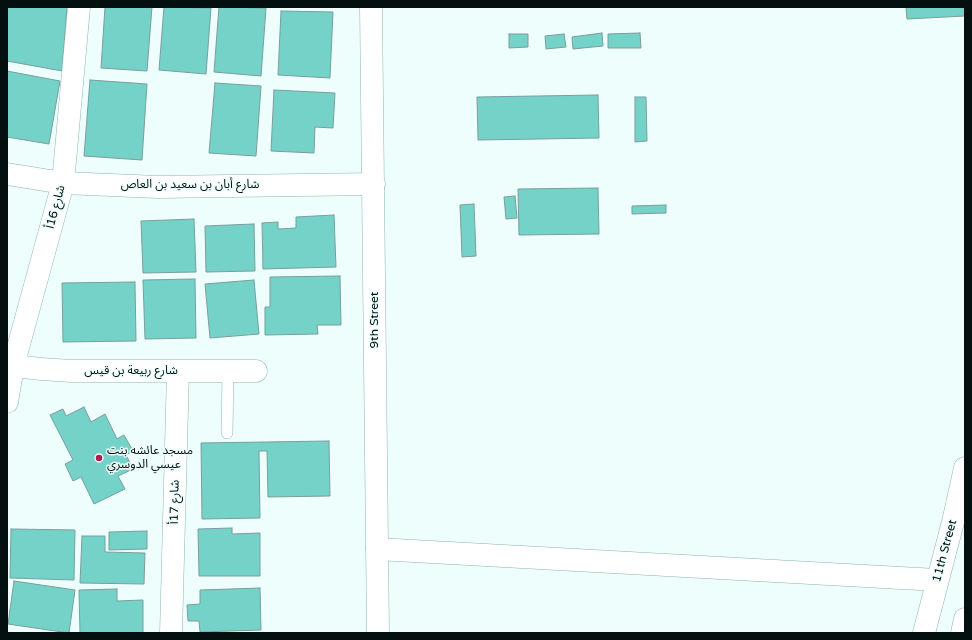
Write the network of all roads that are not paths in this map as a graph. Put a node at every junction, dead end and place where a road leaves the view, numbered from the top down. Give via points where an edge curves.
1 (79, 7) edge
2 (371, 7) edge
3 (7, 174) edge
4 (63, 183) junction
5 (374, 184) junction
6 (10, 365) edge
7 (178, 371) junction
8 (228, 371) junction
9 (256, 371) dead end
10 (7, 402) edge
11 (227, 434) dead end
12 (965, 468) edge
13 (377, 549) junction
14 (937, 580) junction
15 (965, 619) edge
16 (171, 633) edge
17 (378, 633) edge
18 (924, 633) edge
19 (962, 633) edge

1 - 4 street, شارع 16أ
2 - 5 street, 9th Street
3 - 4 street, شارع أبان بن سعيد بن العاص
4 - 5 street, شارع أبان بن سعيد بن العاص via 158,186
4 - 6 street, شارع 16أ
5 - 13 street, 9th Street
6 - 7 street, شارع ربيعة بن قيس via 72,371
6 - 10 street, شارع 16أ
7 - 8 street, شارع ربيعة بن قيس
7 - 16 street, شارع 17أ
8 - 9 street, شارع ربيعة بن قيس
8 - 11 lane
12 - 14 street, 11th Street
13 - 14 street
13 - 17 street, 9th Street
14 - 18 street, 11th Street
15 - 19 street

